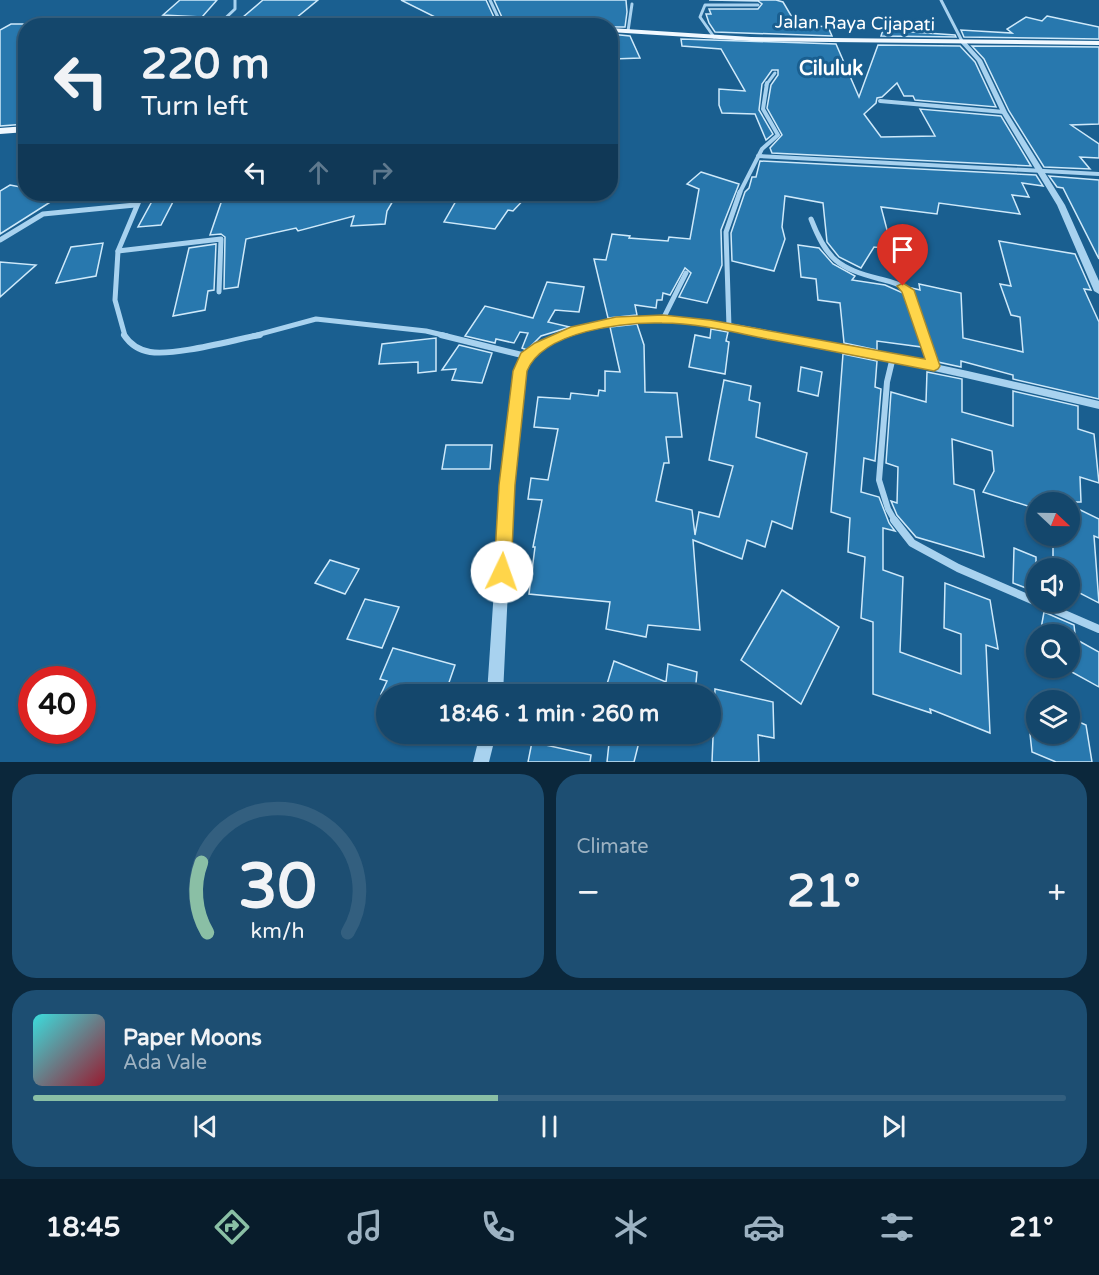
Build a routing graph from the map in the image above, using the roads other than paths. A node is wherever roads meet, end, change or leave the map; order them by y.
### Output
1 (235, 0) edge
2 (490, 0) edge
3 (941, 0) edge
4 (632, 4) dead end
5 (758, 5) dead end
6 (225, 18) edge
7 (498, 18) edge
8 (618, 30) edge
9 (628, 31) junction
10 (714, 37) junction
11 (962, 41) junction
12 (1099, 43) edge
13 (775, 73) dead end
14 (880, 101) dead end
15 (1004, 112) junction
16 (18, 130) edge
17 (0, 131) edge
18 (758, 156) junction
19 (1038, 170) junction
20 (1099, 174) edge
21 (138, 201) edge
22 (135, 205) junction
23 (811, 219) dead end
24 (0, 240) edge
25 (118, 251) junction
26 (686, 273) dead end
27 (1099, 291) edge
28 (219, 292) dead end
29 (663, 319) junction
30 (729, 327) junction
31 (526, 356) junction
32 (893, 357) junction
33 (934, 366) junction
34 (1099, 405) edge
35 (1099, 629) edge
36 (496, 684) edge
37 (486, 744) edge
38 (481, 762) edge

1 - 6 street
2 - 7 street
3 - 11 street
4 - 9 street
5 - 10 street
8 - 9 main road, Jalan Raya Cijapati
9 - 10 main road, Jalan Raya Cijapati
10 - 11 main road, Jalan Raya Cijapati
11 - 12 main road, Jalan Raya Cijapati
11 - 15 street
13 - 18 street
14 - 15 street
15 - 19 street
16 - 17 main road
18 - 19 street
18 - 30 street
19 - 20 street
19 - 27 street
21 - 22 street
22 - 24 street
22 - 25 street
23 - 33 street
25 - 28 street
25 - 31 street
26 - 29 street
29 - 30 street
29 - 31 street
30 - 32 street
31 - 36 street
32 - 33 street
32 - 35 street
33 - 34 street
37 - 38 street

